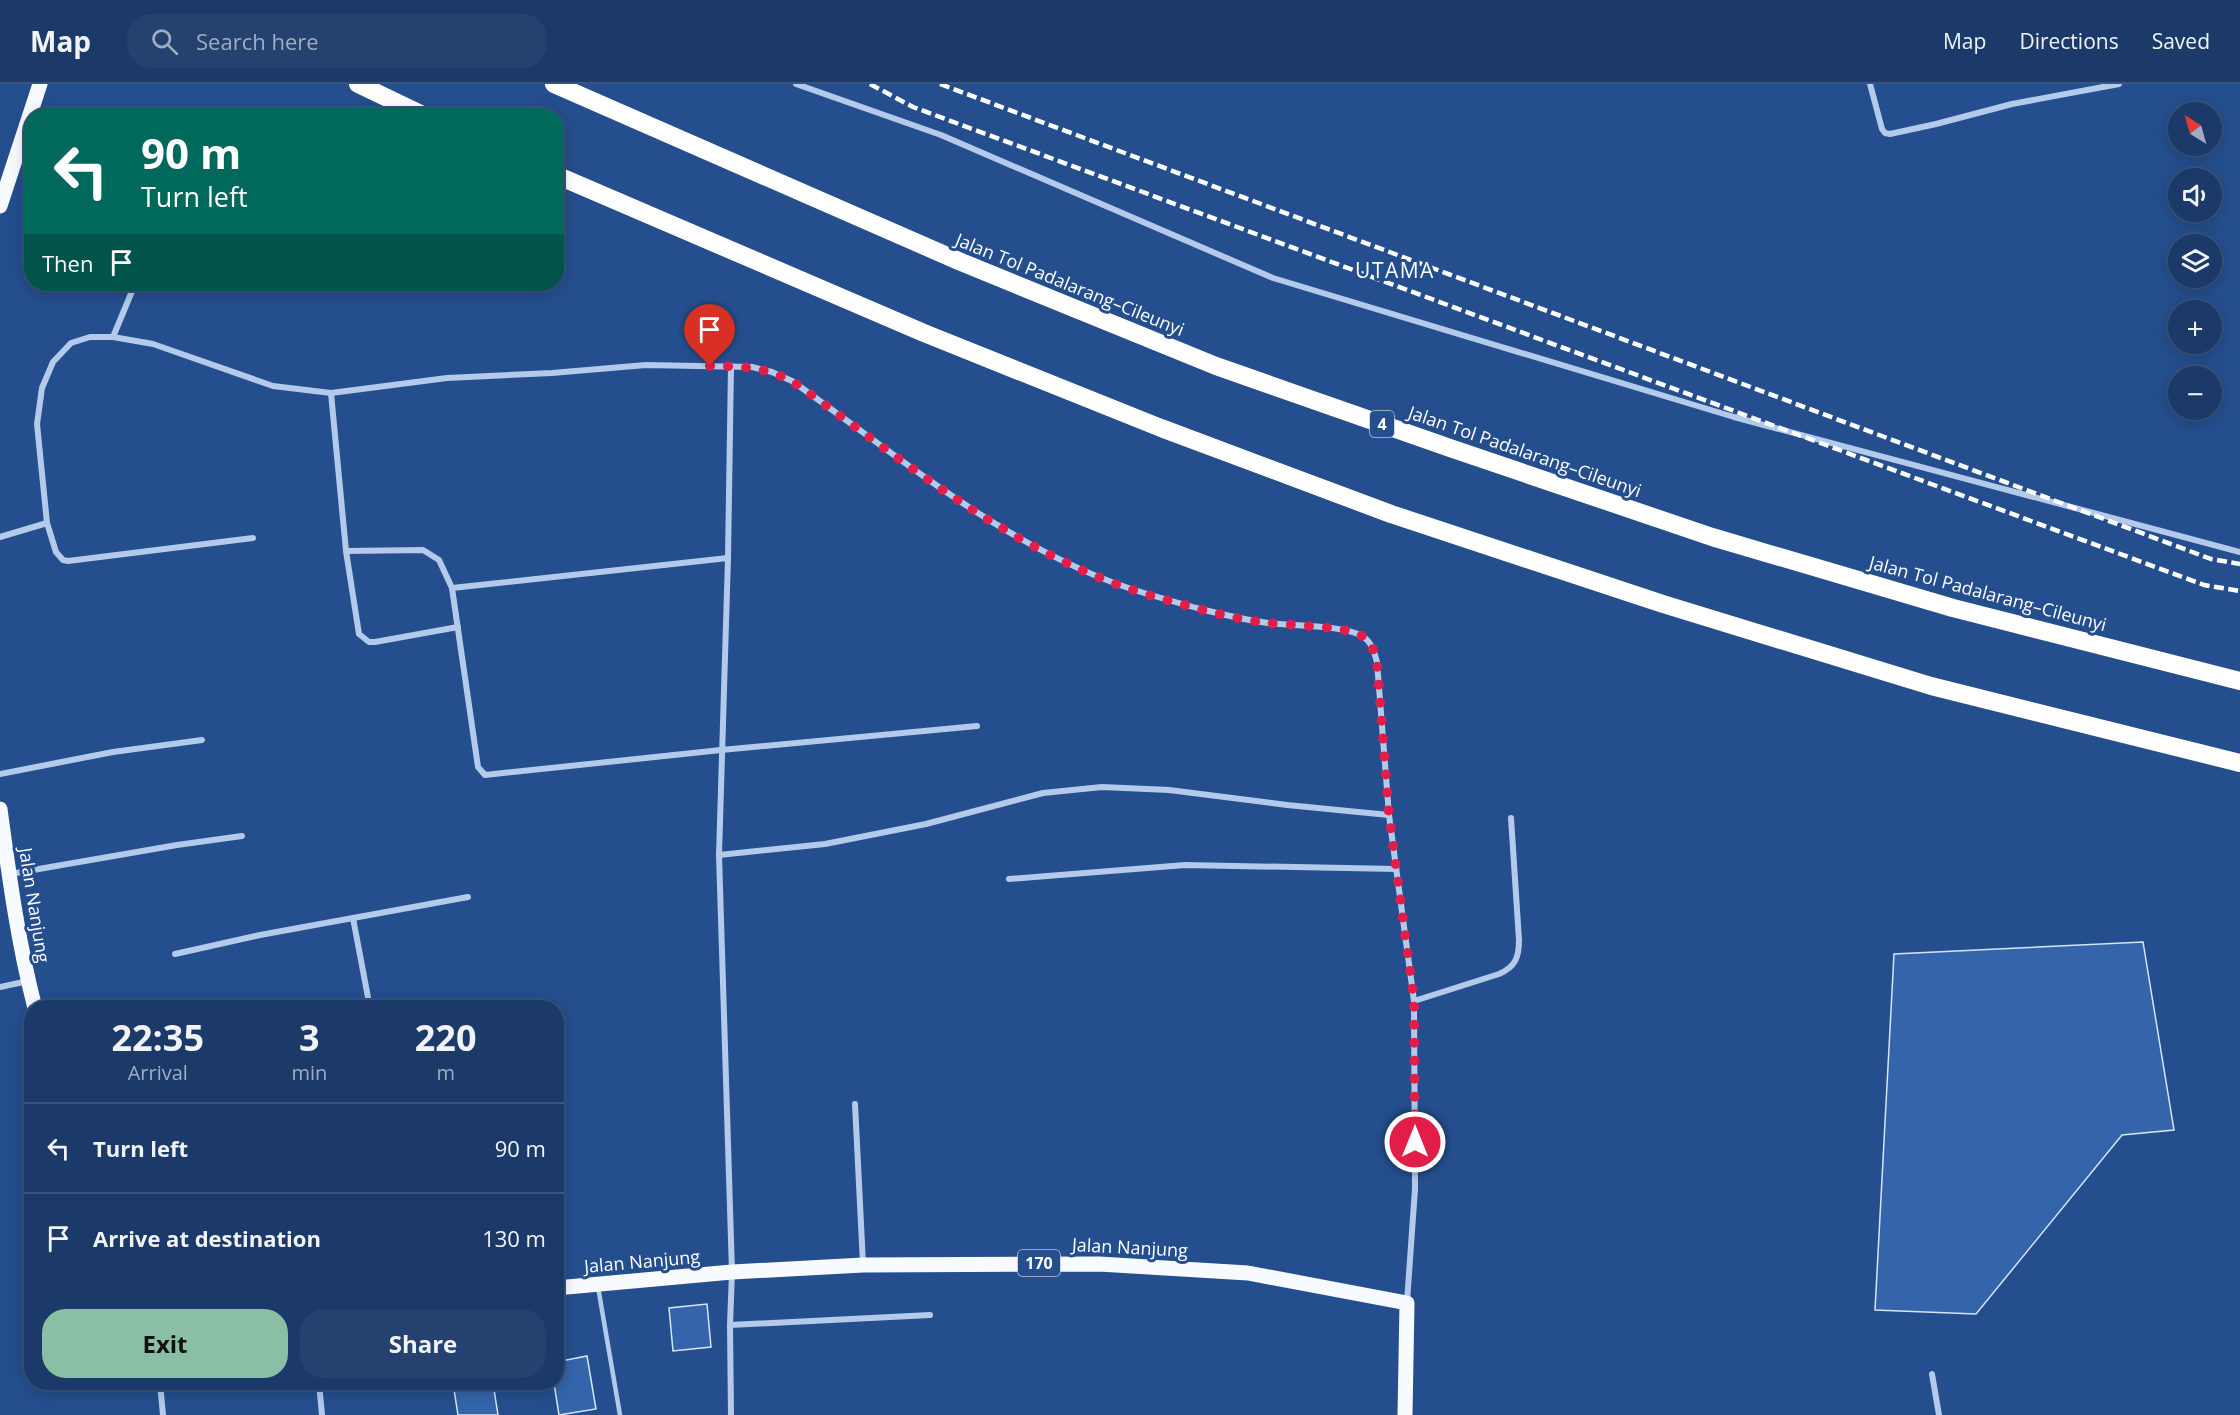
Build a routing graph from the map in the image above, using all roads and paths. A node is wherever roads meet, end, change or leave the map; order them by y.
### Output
1 (40, 84) edge
2 (358, 84) edge
3 (554, 84) edge
4 (796, 84) edge
5 (1870, 84) edge
6 (2119, 84) edge
7 (32, 108) edge
8 (408, 108) edge
9 (24, 133) edge
10 (564, 178) edge
11 (0, 207) edge
12 (132, 291) edge
13 (113, 337) junction
14 (731, 366) junction
15 (331, 393) junction
16 (47, 522) junction
17 (0, 537) edge
18 (253, 538) dead end
19 (346, 551) junction
20 (2240, 552) edge
21 (728, 558) junction
22 (452, 588) junction
23 (458, 627) junction
24 (2240, 681) edge
25 (977, 726) dead end
26 (202, 740) dead end
27 (721, 750) junction
28 (2240, 763) edge
29 (0, 774) edge
30 (0, 809) edge
31 (1389, 815) junction
32 (1511, 818) dead end
33 (242, 836) dead end
34 (719, 855) junction
35 (1396, 869) junction
36 (9, 874) junction
37 (1009, 879) dead end
38 (468, 897) dead end
39 (353, 918) junction
40 (175, 954) dead end
41 (28, 981) junction
42 (0, 987) edge
43 (33, 1000) edge
44 (368, 1000) edge
45 (1414, 1001) junction
46 (855, 1104) dead end
47 (863, 1265) junction
48 (732, 1272) junction
49 (598, 1284) junction
50 (564, 1287) edge
51 (1407, 1303) junction
52 (930, 1315) dead end
53 (730, 1325) junction
54 (1932, 1374) dead end
55 (161, 1390) edge
56 (320, 1390) edge
57 (163, 1415) edge
58 (322, 1415) edge
59 (620, 1415) edge
60 (731, 1415) edge
61 (1405, 1415) edge
62 (1939, 1415) edge

1 - 7 main road
2 - 8 highway
3 - 24 highway, Jalan Tol Padalarang–Cileunyi / 4
4 - 20 street
5 - 6 street
9 - 11 main road
10 - 28 highway
12 - 13 street
13 - 15 street
13 - 16 street
14 - 15 street
14 - 21 street
14 - 31 street
15 - 19 street
16 - 17 street
16 - 18 street
19 - 22 street
19 - 23 street
21 - 22 street
21 - 27 street
22 - 23 street
23 - 27 street
25 - 27 street
26 - 29 street
27 - 34 street
30 - 36 main road, Jalan Nanjung
31 - 34 street
31 - 35 street
32 - 45 street
33 - 36 street
34 - 48 street
35 - 37 street
35 - 45 street
36 - 41 main road, Jalan Nanjung
38 - 39 street
39 - 40 street
39 - 44 street
41 - 42 street
41 - 43 main road, Jalan Nanjung
45 - 51 street
46 - 47 street
47 - 48 main road, Jalan Nanjung / 170
47 - 51 main road, Jalan Nanjung / 170
48 - 49 main road, Jalan Nanjung / 170
48 - 53 street
49 - 50 main road, Jalan Nanjung / 170
49 - 59 lane
51 - 61 main road
52 - 53 street
53 - 60 street
54 - 62 street
55 - 57 street
56 - 58 street

